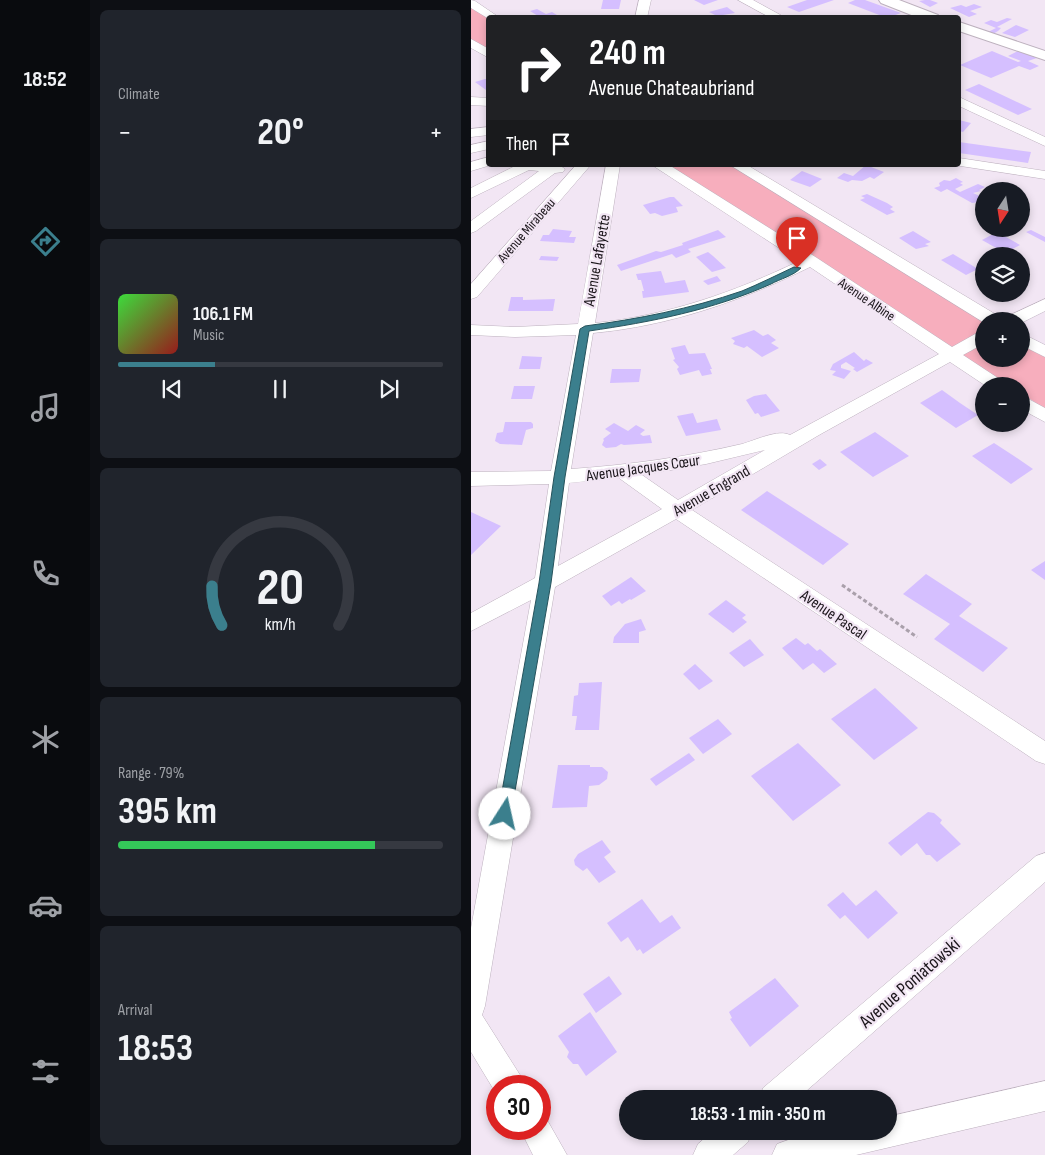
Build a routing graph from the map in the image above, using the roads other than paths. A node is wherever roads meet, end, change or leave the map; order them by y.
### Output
1 (645, 0) edge
2 (744, 0) edge
3 (886, 0) edge
4 (471, 3) edge
5 (490, 15) edge
6 (642, 15) edge
7 (775, 15) edge
8 (924, 15) edge
9 (961, 27) edge
10 (471, 43) edge
11 (486, 52) edge
12 (1044, 55) edge
13 (471, 101) edge
14 (486, 102) edge
15 (961, 102) edge
16 (471, 120) edge
17 (486, 120) edge
18 (486, 131) edge
19 (471, 133) edge
20 (1045, 142) edge
21 (486, 146) edge
22 (471, 149) edge
23 (961, 162) edge
24 (486, 163) edge
25 (471, 167) edge
26 (519, 167) edge
27 (531, 167) edge
28 (574, 167) edge
29 (584, 167) edge
30 (613, 167) edge
31 (662, 167) edge
32 (740, 167) edge
33 (551, 169) junction
34 (1045, 175) edge
35 (471, 194) edge
36 (471, 228) edge
37 (811, 261) junction
38 (471, 294) edge
39 (1045, 304) edge
40 (979, 312) edge
41 (1029, 312) edge
42 (585, 329) junction
43 (471, 330) edge
44 (975, 342) edge
45 (1030, 343) edge
46 (1045, 352) edge
47 (951, 356) junction
48 (984, 377) edge
49 (1030, 407) edge
50 (1045, 416) edge
51 (812, 431) junction
52 (624, 472) junction
53 (560, 477) junction
54 (471, 479) edge
55 (677, 510) junction
56 (545, 583) junction
57 (471, 623) edge
58 (1045, 754) edge
59 (1045, 865) edge
60 (471, 1006) edge
61 (471, 1025) edge
62 (502, 1075) edge
63 (784, 1090) edge
64 (1045, 1096) edge
65 (542, 1140) edge
66 (726, 1140) edge
67 (551, 1155) edge
68 (709, 1155) edge
69 (789, 1155) edge

1 - 6 street
2 - 7 street
3 - 8 street
4 - 5 street
9 - 12 street
10 - 11 street
13 - 14 street
15 - 20 street
16 - 17 street
18 - 19 street
21 - 22 street
23 - 34 street
24 - 25 street
26 - 35 street
27 - 33 street
28 - 33 street
29 - 38 street, Avenue Mirabeau
30 - 42 street, Avenue Lafayette
31 - 37 street, Avenue Albine
32 - 40 street
33 - 36 street
37 - 42 street
37 - 47 street, Avenue Albine
39 - 41 street
42 - 43 street
42 - 53 street, Avenue Lafayette
44 - 47 street, Avenue Engrand
45 - 46 street
47 - 48 street, Avenue Albine
47 - 51 street, Avenue Engrand
49 - 50 street
51 - 52 street, Avenue Jacques Cœur
51 - 55 street, Avenue Engrand
52 - 53 street, Avenue Jacques Cœur
52 - 55 street, Avenue Pascal
53 - 54 street, Avenue Jacques Cœur
53 - 56 street, Avenue Lafayette
55 - 56 street, Avenue Engrand
55 - 58 street, Avenue Pascal
56 - 57 street, Avenue Engrand
56 - 60 street, Avenue Lafayette
59 - 63 street, Avenue Poniatowski
61 - 62 street
64 - 69 street
65 - 67 street
66 - 68 street

